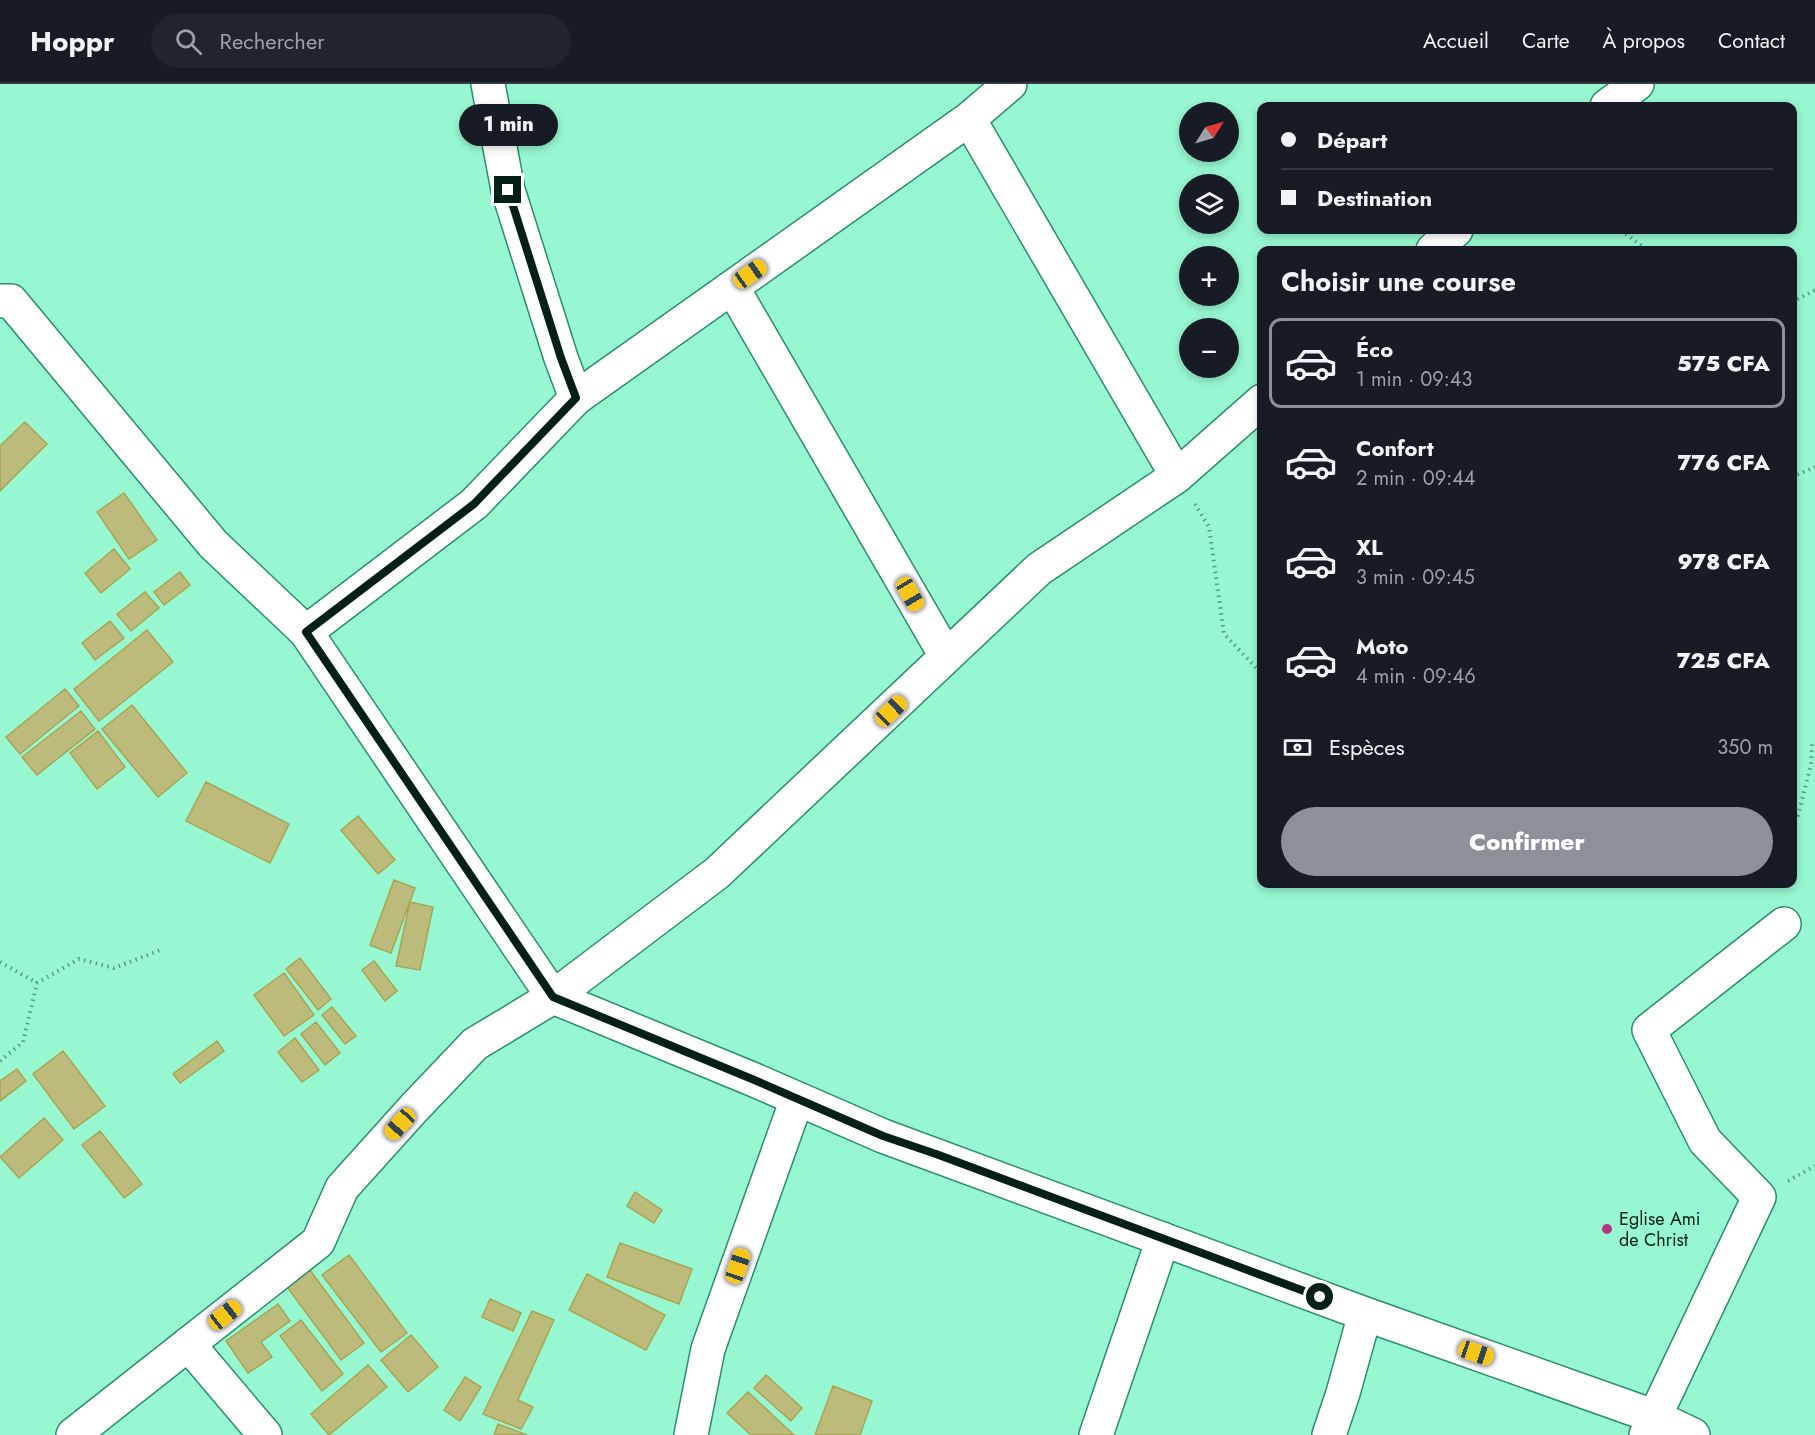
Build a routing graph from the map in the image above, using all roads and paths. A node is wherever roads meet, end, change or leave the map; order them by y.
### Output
1 (488, 84) edge
2 (1010, 84) edge
3 (1637, 84) edge
4 (1612, 102) edge
5 (969, 119) junction
6 (1451, 234) edge
7 (1626, 234) edge
8 (1438, 246) edge
9 (1642, 246) edge
10 (732, 287) junction
11 (1815, 290) edge
12 (1797, 299) edge
13 (0, 301) edge
14 (576, 398) junction
15 (1257, 406) edge
16 (1815, 467) edge
17 (1797, 475) edge
18 (1177, 476) junction
19 (306, 632) junction
20 (946, 656) junction
21 (1257, 669) edge
22 (1812, 744) dead end
23 (1797, 816) edge
24 (1784, 924) dead end
25 (163, 949) dead end
26 (0, 962) edge
27 (37, 982) junction
28 (553, 997) junction
29 (0, 1061) edge
30 (797, 1099) junction
31 (1163, 1239) junction
32 (1365, 1314) junction
33 (188, 1344) junction
34 (1649, 1426) edge
35 (73, 1435) edge
36 (266, 1435) edge
37 (692, 1435) edge
38 (1096, 1435) edge
39 (1329, 1435) edge
40 (1693, 1435) edge

1 - 14 street
2 - 5 street
3 - 4 street
5 - 10 street
5 - 18 street
6 - 8 street
7 - 9 path
10 - 14 street
10 - 20 street
11 - 12 path
13 - 19 street
14 - 19 street
15 - 18 street
16 - 17 path
18 - 20 street
18 - 21 path
19 - 28 street
20 - 28 street
22 - 23 path
24 - 34 street
25 - 27 path
26 - 27 path
27 - 29 path
28 - 30 street
28 - 33 street
30 - 31 street
30 - 37 street
31 - 32 street
31 - 38 street
32 - 34 street
32 - 39 street
33 - 35 street
33 - 36 street
34 - 40 street

